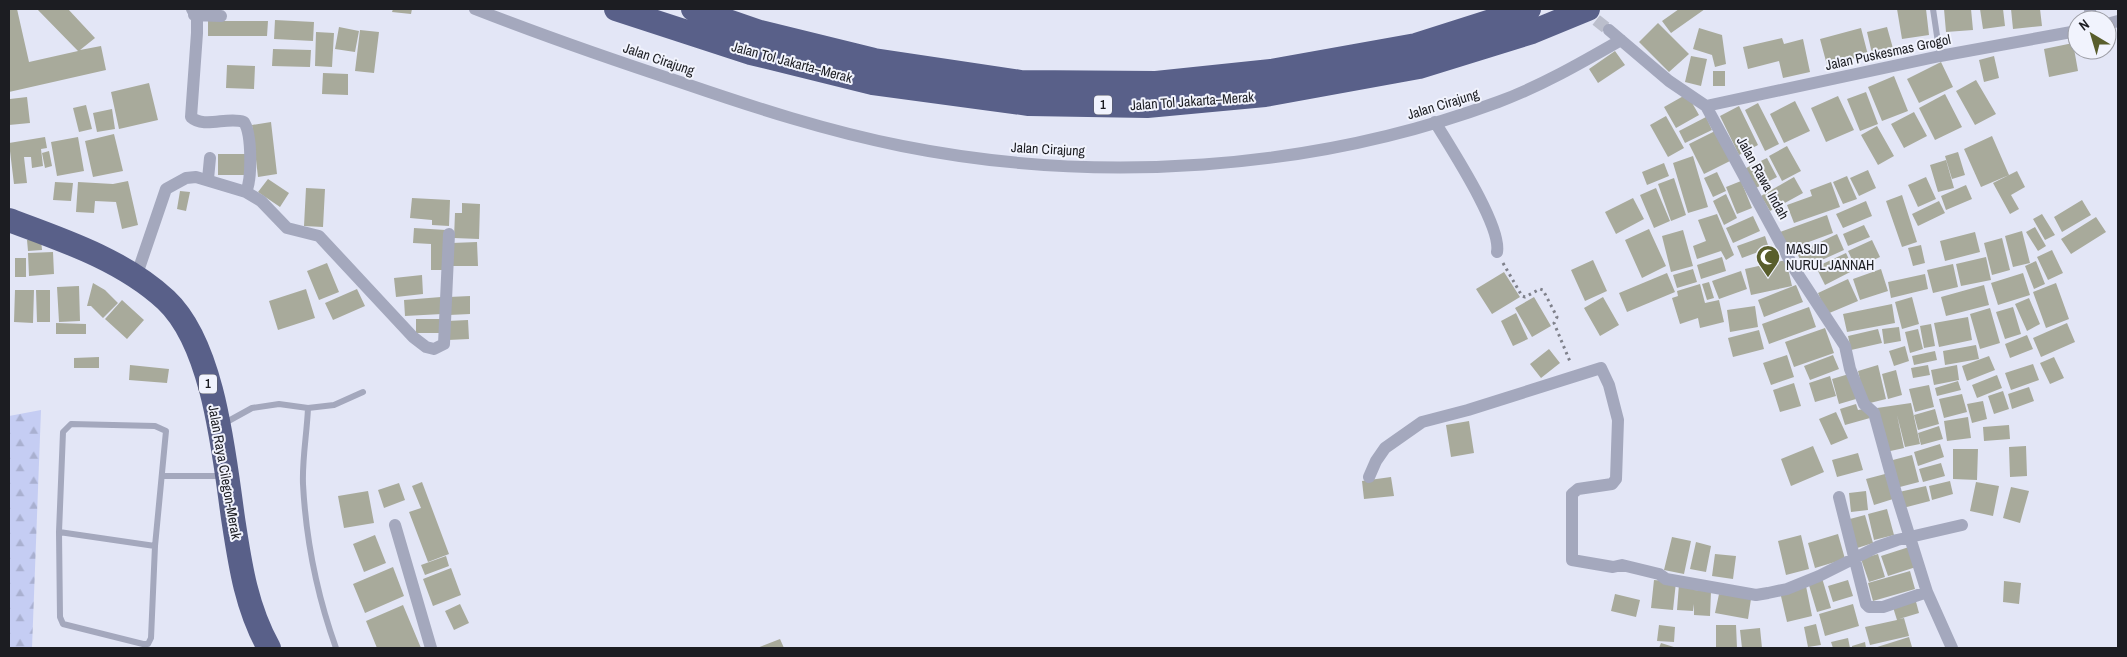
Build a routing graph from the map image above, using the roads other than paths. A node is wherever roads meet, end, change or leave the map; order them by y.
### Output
1 (475, 9) edge
2 (616, 9) edge
3 (692, 9) edge
4 (1528, 9) edge
5 (1588, 9) edge
6 (1933, 9) edge
7 (193, 12) edge
8 (221, 16) dead end
9 (1609, 30) tunnel mouth
10 (2067, 32) edge
11 (1620, 40) junction
12 (1940, 56) junction
13 (1706, 106) junction
14 (1435, 122) junction
15 (210, 158) dead end
16 (208, 180) junction
17 (246, 192) junction
18 (9, 220) edge
19 (449, 234) dead end
20 (1497, 252) road end
21 (136, 277) junction
22 (363, 392) dead end
23 (308, 408) junction
24 (220, 426) junction
25 (163, 476) junction
26 (227, 476) junction
27 (1369, 477) dead end
28 (1839, 498) dead end
29 (395, 525) dead end
30 (1962, 525) dead end
31 (59, 532) junction
32 (1910, 536) junction
33 (155, 546) junction
34 (1856, 558) junction
35 (1928, 592) junction
36 (269, 648) edge
37 (336, 648) edge
38 (431, 648) edge
39 (1952, 648) edge

1 - 14 street, Jalan Cirajung
2 - 5 highway, Jalan Tol Jakarta–Merak / 1
3 - 4 highway, Jalan Tol Jakarta–Merak / 1
6 - 12 lane
7 - 8 street
7 - 17 street
9 - 11 street
10 - 12 street, Jalan Puskesmas Grogol
11 - 13 street
11 - 14 street, Jalan Cirajung
12 - 13 street, Jalan Puskesmas Grogol
13 - 32 street, Jalan Rawa Indah
14 - 20 street
15 - 16 street
16 - 17 street
16 - 21 street
17 - 19 street
18 - 21 highway, Jalan Raya Cilegon-Merak / 1
21 - 24 highway, Jalan Raya Cilegon-Merak / 1
22 - 23 lane
23 - 24 lane
23 - 37 lane
24 - 26 highway, Jalan Raya Cilegon-Merak / 1
25 - 26 lane
25 - 31 lane
25 - 33 lane
26 - 36 highway, Jalan Raya Cilegon-Merak / 1
27 - 34 street
28 - 34 street
29 - 38 street
30 - 32 street
31 - 33 lane
31 - 33 lane
32 - 34 street
32 - 35 street, Jalan Rawa Indah
34 - 35 street
35 - 39 street, Jalan Rawa Indah

